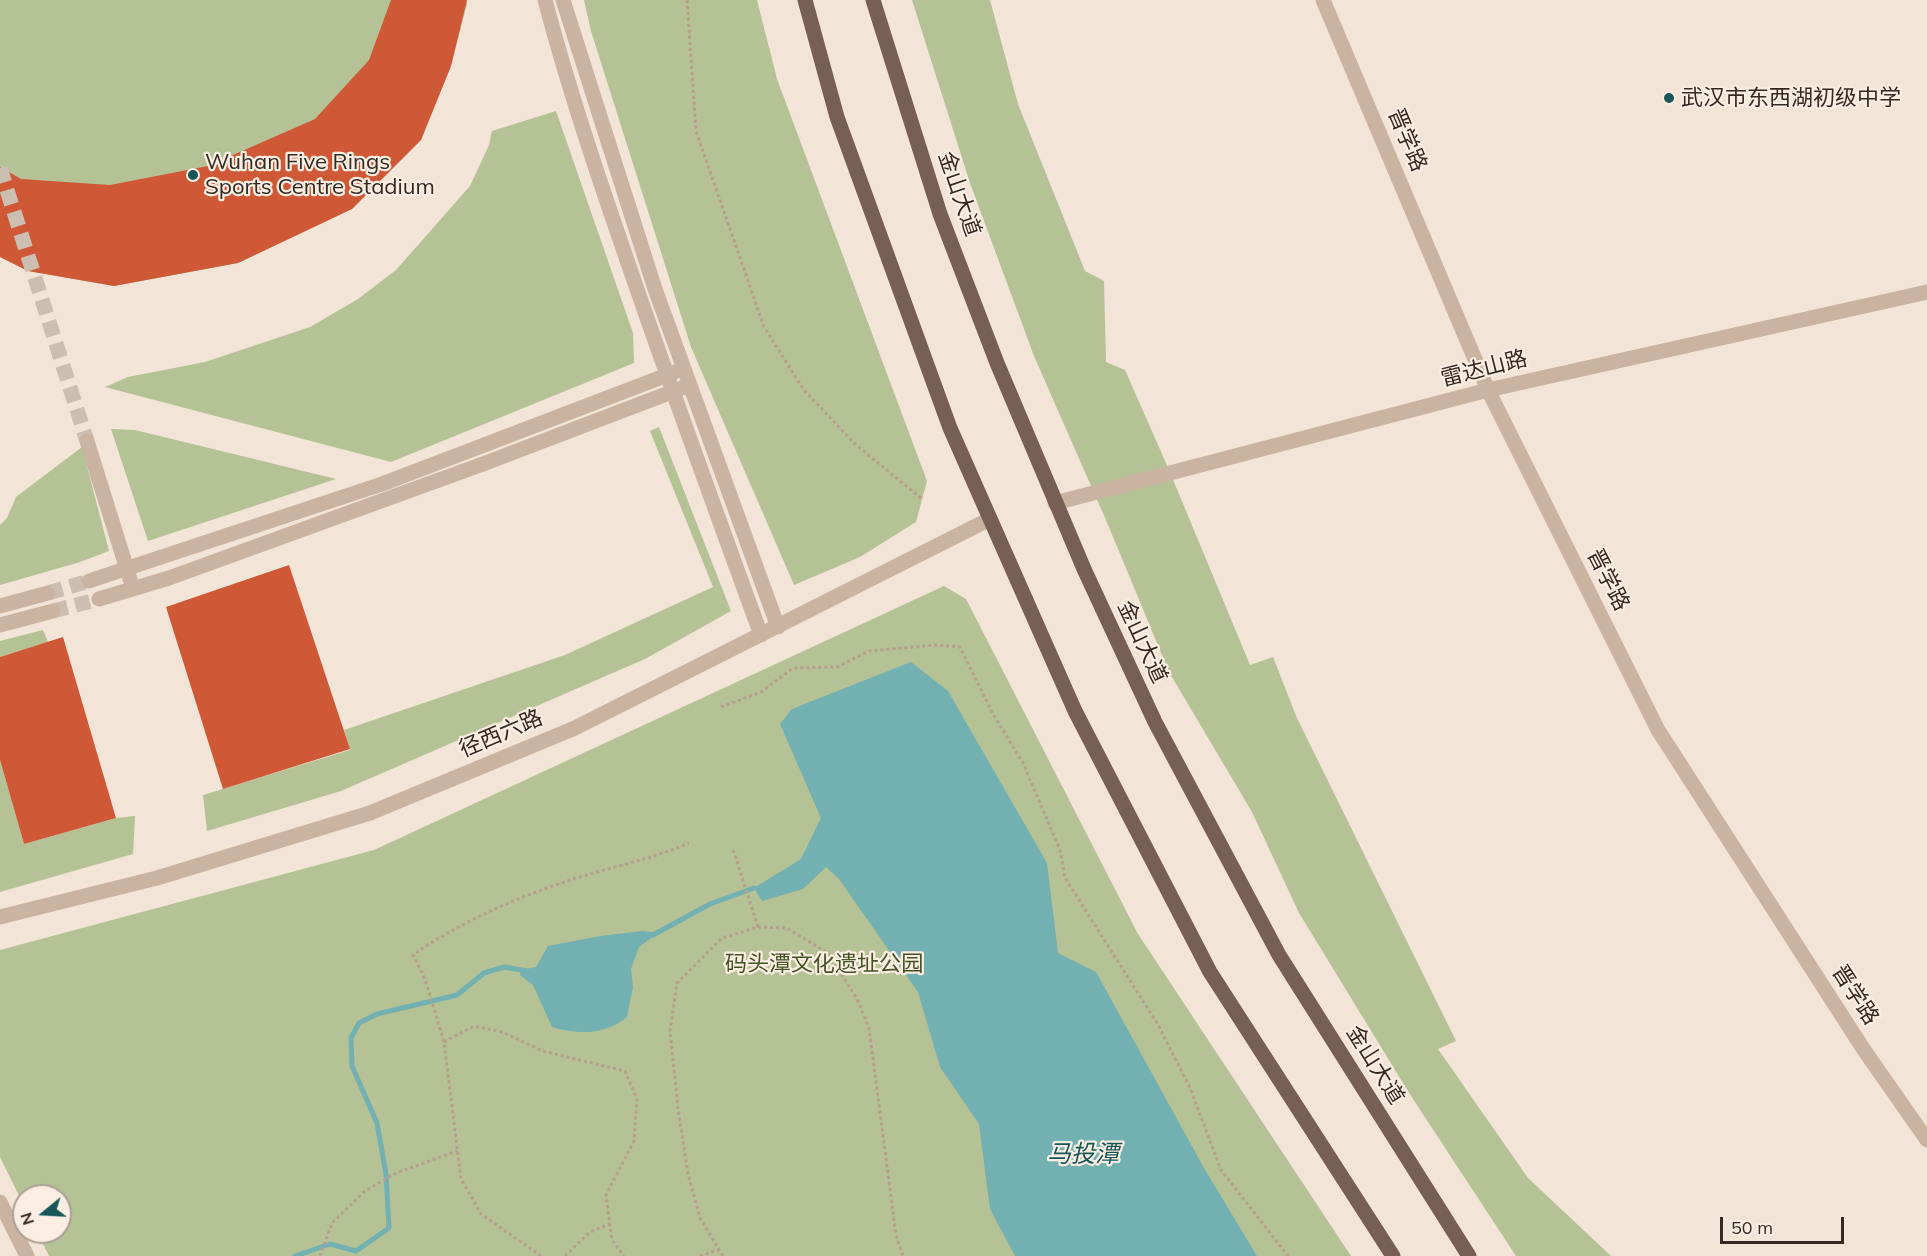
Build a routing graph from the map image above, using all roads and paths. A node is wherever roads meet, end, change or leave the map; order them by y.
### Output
1 (545, 0) edge
2 (563, 0) edge
3 (687, 0) edge
4 (805, 0) edge
5 (873, 0) edge
6 (1323, 0) edge
7 (1927, 292) edge
8 (684, 368) junction
9 (667, 376) junction
10 (690, 384) junction
11 (1488, 390) junction
12 (673, 392) junction
13 (87, 441) tunnel mouth
14 (922, 499) dead end
15 (1055, 503) junction
16 (990, 519) junction
17 (126, 569) junction
18 (89, 581) tunnel mouth
19 (133, 588) junction
20 (48, 593) tunnel mouth
21 (99, 599) tunnel mouth
22 (0, 606) edge
23 (53, 611) tunnel mouth
24 (0, 625) edge
25 (778, 627) junction
26 (761, 635) junction
27 (721, 706) dead end
28 (689, 843) dead end
29 (733, 849) dead end
30 (0, 917) edge
31 (758, 927) junction
32 (444, 1042) junction
33 (1927, 1140) edge
34 (457, 1151) junction
35 (0, 1202) edge
36 (609, 1223) junction
37 (718, 1250) junction
38 (27, 1256) edge
39 (320, 1256) edge
40 (541, 1256) edge
41 (565, 1256) edge
42 (624, 1256) edge
43 (700, 1256) edge
44 (723, 1256) edge
45 (903, 1256) edge
46 (1288, 1256) edge
47 (1393, 1256) edge
48 (1469, 1256) edge

1 - 9 street
2 - 8 street
3 - 14 path
4 - 16 main road
5 - 15 main road, 金山大道
6 - 11 street, 晋学路
7 - 11 street, 雷达山路
8 - 9 street
8 - 10 street
9 - 12 street
9 - 17 street
10 - 12 street
10 - 25 street
11 - 15 street, 雷达山路
11 - 33 street, 晋学路
12 - 19 street
12 - 26 street
13 - 17 street
15 - 48 main road, 金山大道
16 - 25 street, 径西六路
16 - 47 main road
17 - 18 street
17 - 19 street
19 - 21 street
20 - 22 street
23 - 24 street
25 - 26 street, 径西六路
26 - 30 street, 径西六路
27 - 46 path
28 - 32 path
29 - 31 path
31 - 37 path
31 - 45 path
32 - 34 path
32 - 36 path
34 - 39 path
34 - 40 path
35 - 38 street
36 - 41 path
36 - 42 path
37 - 43 path
37 - 44 path

